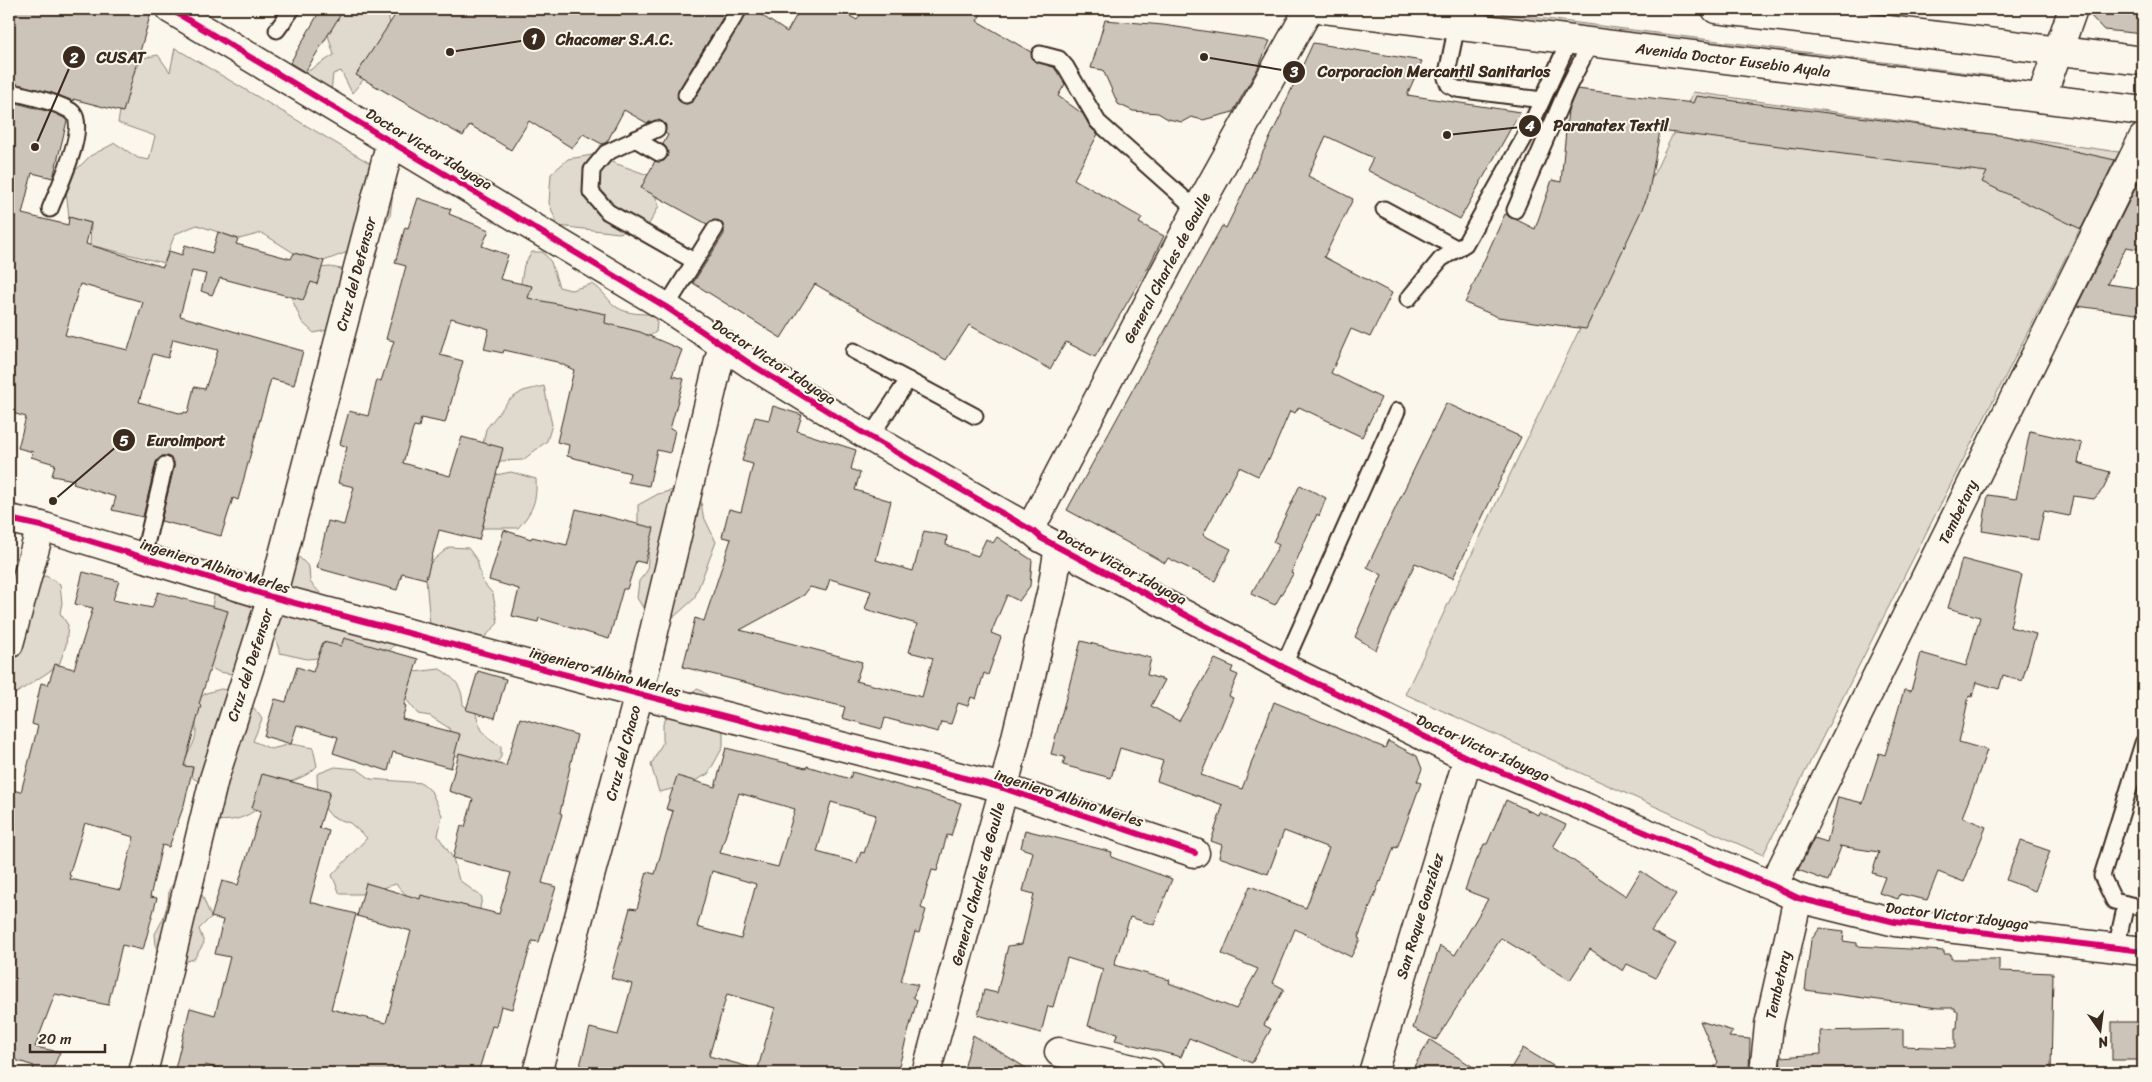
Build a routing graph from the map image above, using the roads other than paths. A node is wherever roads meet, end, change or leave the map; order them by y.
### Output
1 (170, 9) edge
2 (292, 9) edge
3 (739, 9) edge
4 (1309, 9) edge
5 (1324, 9) edge
6 (1716, 9) edge
7 (2073, 9) edge
8 (1457, 25) junction
9 (277, 30) dead end
10 (1580, 41) junction
11 (2058, 50) junction
12 (1040, 54) dead end
13 (2143, 61) edge
14 (9, 91) edge
15 (686, 95) dead end
16 (2041, 98) junction
17 (1542, 100) junction
18 (2143, 111) edge
19 (657, 129) dead end
20 (2143, 138) edge
21 (635, 139) junction
22 (391, 141) junction
23 (659, 152) dead end
24 (50, 209) dead end
25 (1384, 209) dead end
26 (1197, 210) junction
27 (1515, 210) dead end
28 (715, 229) dead end
29 (1458, 249) junction
30 (694, 261) junction
31 (1408, 298) dead end
32 (666, 308) junction
33 (723, 344) junction
34 (854, 351) dead end
35 (908, 380) junction
36 (1397, 411) dead end
37 (975, 416) dead end
38 (870, 437) junction
39 (165, 465) dead end
40 (9, 519) edge
41 (41, 526) junction
42 (1033, 531) junction
43 (1059, 547) junction
44 (143, 557) junction
45 (272, 597) junction
46 (9, 644) edge
47 (1284, 667) junction
48 (639, 694) junction
49 (2143, 743) edge
50 (1468, 758) junction
51 (1003, 788) junction
52 (1195, 852) dead end
53 (1773, 886) junction
54 (1798, 898) junction
55 (2126, 904) junction
56 (2143, 908) edge
57 (2116, 948) junction
58 (2143, 951) edge
59 (1059, 1052) dead end
60 (143, 1073) edge
61 (537, 1073) edge
62 (926, 1073) edge
63 (1150, 1073) edge
64 (1373, 1073) edge
65 (1764, 1073) edge

1 - 22 main road, Doctor Victor Idoyaga
2 - 9 lane
3 - 15 lane
4 - 26 main road, General Charles de Gaulle
5 - 8 main road, Avenida Doctor Eusebio Ayala
6 - 11 main road
7 - 11 main road
8 - 10 main road, Avenida Doctor Eusebio Ayala
8 - 17 lane
10 - 16 main road, Avenida Doctor Eusebio Ayala
10 - 17 lane
10 - 27 lane
11 - 13 main road
11 - 16 main road
12 - 26 lane
14 - 24 lane
16 - 18 main road, Avenida Doctor Eusebio Ayala
17 - 29 lane
19 - 21 lane
20 - 53 main road, Tembetary
21 - 23 lane
21 - 30 lane
22 - 32 main road, Doctor Victor Idoyaga
22 - 45 main road, Cruz del Defensor
25 - 29 lane
26 - 42 main road, General Charles de Gaulle
28 - 30 lane
29 - 31 lane
30 - 32 lane
32 - 33 main road, Doctor Victor Idoyaga
33 - 38 main road, Doctor Victor Idoyaga
33 - 48 main road, Cruz del Chaco
34 - 35 lane
35 - 37 lane
35 - 38 lane
36 - 47 lane
38 - 42 main road, Doctor Victor Idoyaga
39 - 44 lane
40 - 41 main road, ingeniero Albino Merles
41 - 44 main road, ingeniero Albino Merles
41 - 46 main road
42 - 43 main road, Doctor Victor Idoyaga
43 - 47 main road, Doctor Victor Idoyaga
43 - 51 main road, General Charles de Gaulle
44 - 45 main road, ingeniero Albino Merles
45 - 48 main road, ingeniero Albino Merles
45 - 60 main road, Cruz del Defensor
47 - 50 main road, Doctor Victor Idoyaga
48 - 51 main road, ingeniero Albino Merles
48 - 61 main road, Cruz del Chaco
49 - 55 lane
50 - 53 main road, Doctor Victor Idoyaga
50 - 64 main road, San Roque González
51 - 52 main road, ingeniero Albino Merles
51 - 62 main road, General Charles de Gaulle
53 - 54 main road, Doctor Victor Idoyaga
54 - 57 main road, Doctor Victor Idoyaga
54 - 65 main road, Tembetary
55 - 56 lane
55 - 57 lane
57 - 58 main road, Doctor Victor Idoyaga
59 - 63 main road

